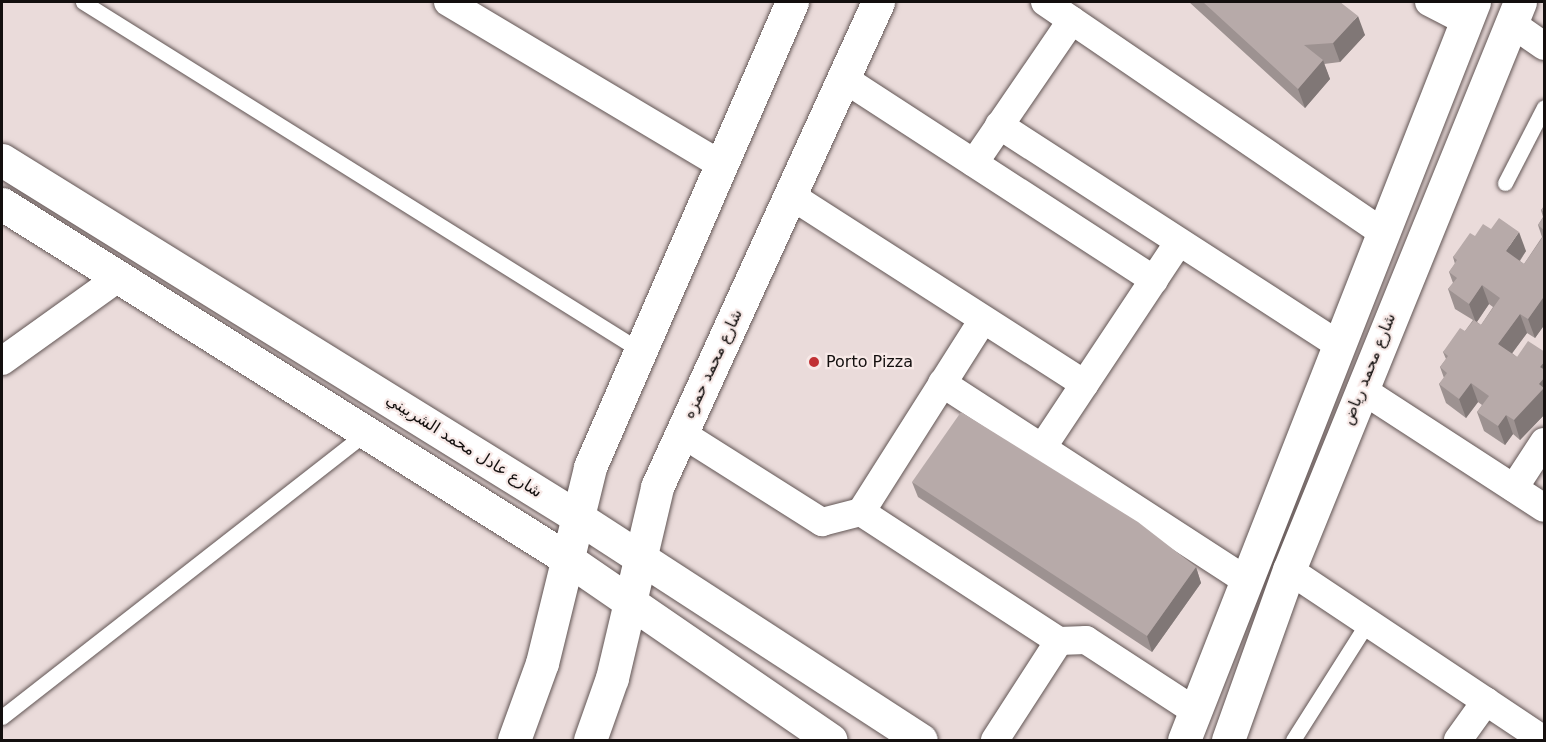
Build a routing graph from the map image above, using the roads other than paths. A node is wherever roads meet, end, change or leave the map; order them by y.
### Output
1 (83, 2) edge
2 (448, 2) edge
3 (792, 2) edge
4 (878, 2) edge
5 (1045, 2) edge
6 (1429, 2) edge
7 (1470, 11) edge
8 (1516, 12) edge
9 (1071, 20) junction
10 (1545, 46) edge
11 (843, 78) junction
12 (1545, 107) edge
13 (999, 125) junction
14 (2, 160) edge
15 (974, 163) junction
16 (721, 165) junction
17 (1505, 183) dead end
18 (790, 195) junction
19 (2, 204) edge
20 (1382, 232) junction
21 (1179, 242) junction
22 (118, 279) junction
23 (1154, 280) junction
24 (983, 320) junction
25 (1337, 344) junction
26 (640, 351) junction
27 (2, 361) edge
28 (942, 383) junction
29 (1084, 384) junction
30 (1361, 389) junction
31 (681, 433) junction
32 (364, 434) junction
33 (1545, 442) edge
34 (1042, 448) junction
35 (1290, 463) junction
36 (1325, 479) junction
37 (1514, 488) junction
38 (1545, 508) edge
39 (861, 512) junction
40 (576, 516) junction
41 (1265, 528) junction
42 (638, 555) junction
43 (1294, 557) junction
44 (566, 558) junction
45 (1245, 580) junction
46 (629, 602) junction
47 (1368, 622) junction
48 (1059, 641) junction
49 (1486, 701) junction
50 (2, 717) edge
51 (1189, 726) edge
52 (1545, 740) edge
53 (514, 741) edge
54 (590, 741) edge
55 (831, 741) edge
56 (921, 741) edge
57 (995, 741) edge
58 (1228, 741) edge
59 (1293, 741) edge
60 (1458, 741) edge

1 - 26 lane
2 - 16 street
3 - 16 street
4 - 11 street, شارع محمد حمزه
5 - 9 street
6 - 7 street
7 - 20 street
8 - 10 street
8 - 30 street, شارع محمد رياض
9 - 13 street
9 - 20 street
11 - 15 street
11 - 18 street, شارع محمد حمزه
12 - 17 lane
13 - 15 street
13 - 21 street
14 - 40 street, شارع عادل محمد الشربيني
15 - 23 street
16 - 26 street
18 - 24 street
18 - 31 street, شارع محمد حمزه
19 - 22 street
20 - 25 street
21 - 23 street
21 - 25 street
22 - 27 street
22 - 32 street
23 - 29 street
24 - 28 street
24 - 29 street
25 - 35 street
26 - 40 street
28 - 34 street
28 - 39 street
29 - 34 street
30 - 36 street, شارع محمد رياض
30 - 37 street
31 - 39 street
31 - 42 street, شارع محمد حمزه
32 - 44 street
32 - 50 lane
33 - 37 street
34 - 45 street
35 - 36 street
35 - 41 street
36 - 43 street, شارع محمد رياض
37 - 38 street
39 - 48 street
40 - 42 street, شارع عادل محمد الشربيني
40 - 44 street
41 - 43 street
41 - 45 street
42 - 46 street, شارع محمد حمزه
42 - 56 street, شارع عادل محمد الشربيني
43 - 47 street
43 - 58 street, شارع محمد رياض
44 - 46 street
44 - 53 street
45 - 51 street
46 - 54 street, شارع محمد حمزه
46 - 55 street
47 - 49 street
47 - 59 lane
48 - 51 street
48 - 57 street
49 - 52 street
49 - 60 street

